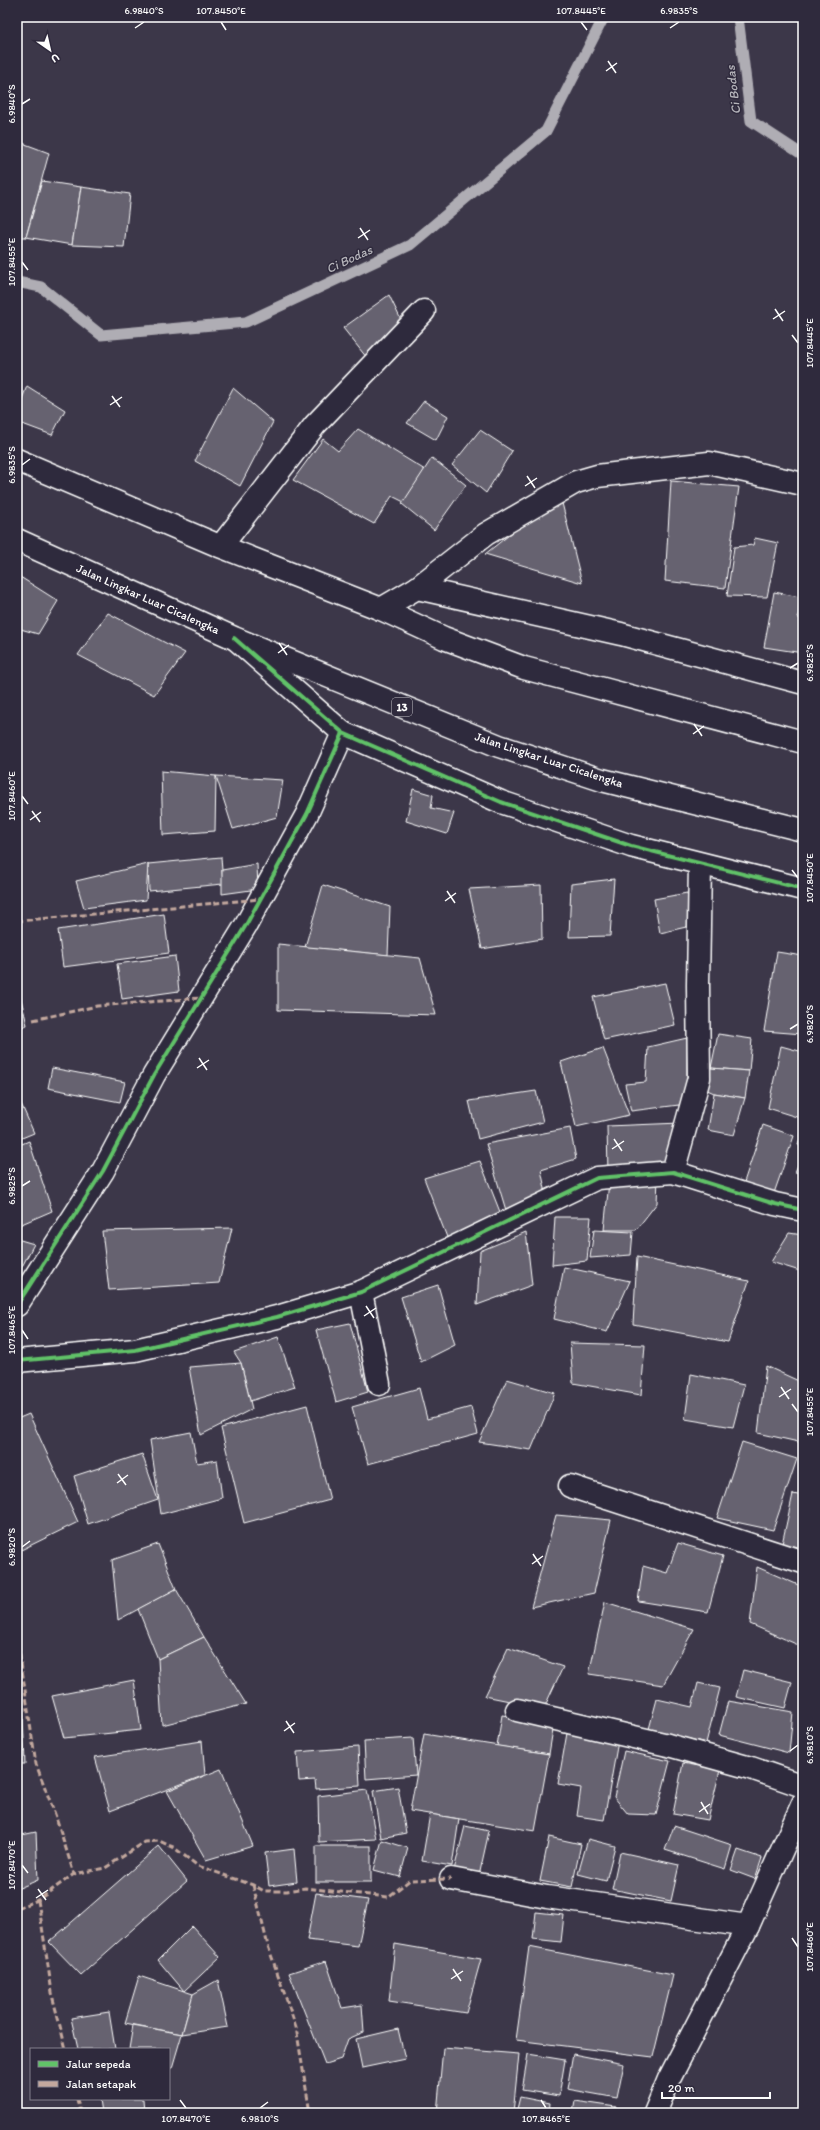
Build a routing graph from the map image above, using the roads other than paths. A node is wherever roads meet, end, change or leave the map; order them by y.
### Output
1 (424, 311) dead end
2 (22, 462) edge
3 (803, 484) edge
4 (17, 540) edge
5 (221, 546) junction
6 (418, 588) junction
7 (381, 609) junction
8 (234, 638) junction
9 (803, 684) edge
10 (343, 733) junction
11 (803, 742) edge
12 (803, 830) edge
13 (700, 864) junction
14 (803, 889) edge
15 (673, 1172) junction
16 (803, 1210) edge
17 (361, 1292) junction
18 (17, 1305) edge
19 (17, 1361) edge
20 (380, 1384) dead end
21 (570, 1486) dead end
22 (803, 1562) edge
23 (517, 1710) dead end
24 (803, 1786) edge
25 (803, 1803) edge
26 (452, 1878) dead end
27 (748, 1926) junction
28 (655, 2113) edge

1 - 5 main road
2 - 5 main road
3 - 6 main road
4 - 8 main road, Jalan Lingkar Luar Cicalengka / 13
5 - 7 main road
6 - 7 main road
6 - 9 main road
7 - 11 main road
8 - 10 main road
8 - 12 main road, Jalan Lingkar Luar Cicalengka / 13
10 - 13 main road
10 - 18 main road
13 - 14 main road
13 - 15 main road
15 - 16 main road
15 - 17 main road
17 - 19 main road
17 - 20 main road
21 - 22 main road
23 - 24 main road
25 - 27 main road
26 - 27 main road
27 - 28 main road

